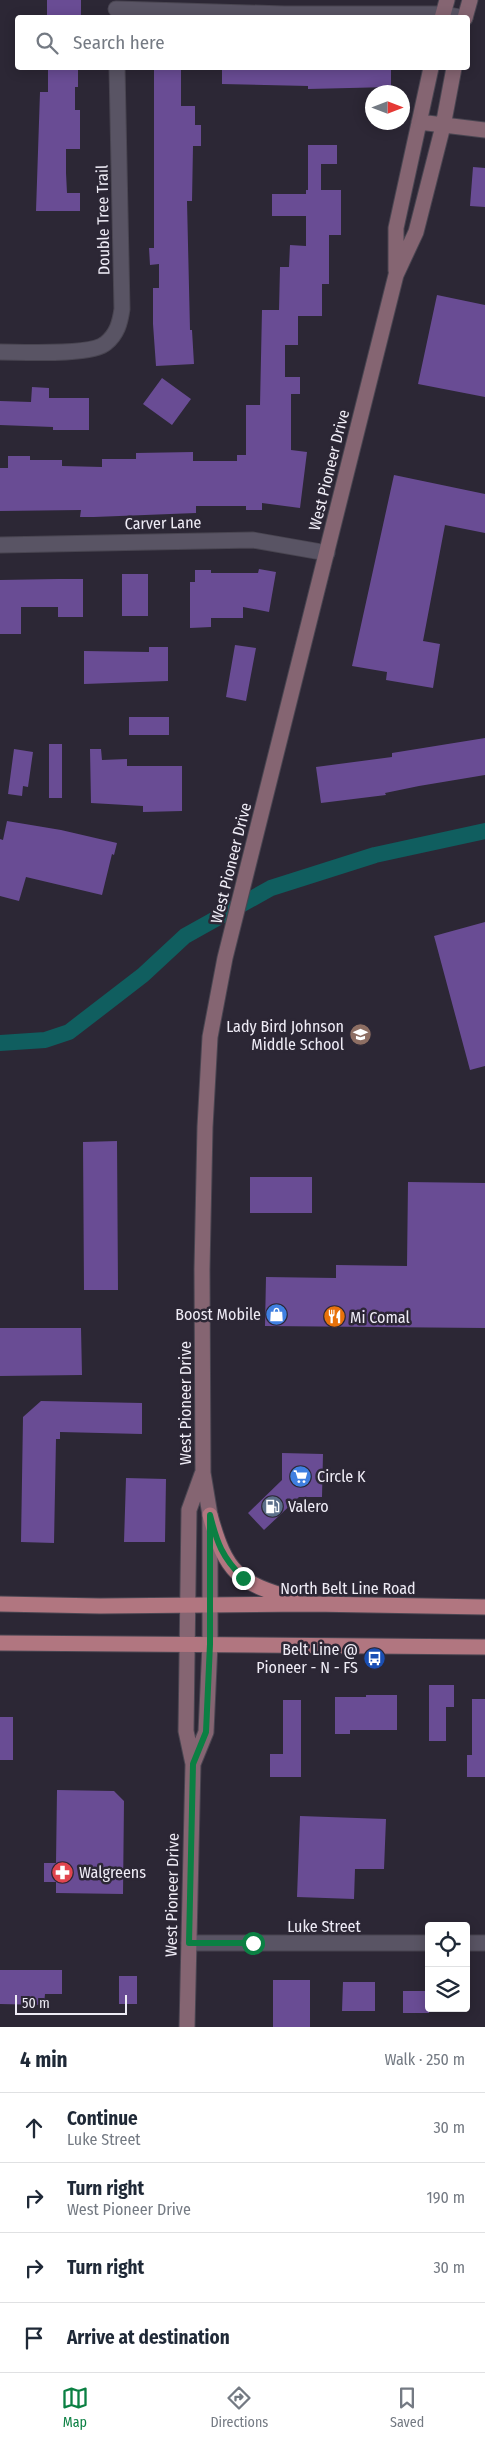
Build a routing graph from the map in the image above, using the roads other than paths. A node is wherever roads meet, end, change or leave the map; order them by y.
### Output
1 (470, 0) edge
2 (116, 9) edge
3 (444, 11) edge
4 (456, 15) edge
5 (466, 15) edge
6 (117, 70) edge
7 (431, 70) edge
8 (454, 70) edge
9 (419, 122) junction
10 (443, 126) junction
11 (485, 130) edge
12 (396, 276) junction
13 (0, 352) edge
14 (0, 544) edge
15 (327, 553) junction
16 (203, 1473) junction
17 (210, 1515) junction
18 (0, 1604) edge
19 (311, 1604) junction
20 (188, 1606) junction
21 (209, 1606) junction
22 (485, 1607) edge
23 (0, 1643) edge
24 (188, 1643) junction
25 (210, 1644) junction
26 (485, 1647) edge
27 (193, 1764) junction
28 (189, 1943) junction
29 (425, 1943) edge
30 (470, 1943) edge
31 (485, 1943) edge
32 (186, 2027) edge

1 - 5 main road
2 - 3 street
3 - 4 street
6 - 13 street, Double Tree Trail
7 - 9 main road, West Pioneer Drive
8 - 10 main road, West Pioneer Drive
9 - 10 main road
9 - 12 main road, West Pioneer Drive
10 - 11 main road
10 - 12 main road, West Pioneer Drive
12 - 15 main road, West Pioneer Drive
14 - 15 street, Carver Lane
15 - 16 main road, West Pioneer Drive
16 - 17 main road, West Pioneer Drive
16 - 20 main road, West Pioneer Drive
17 - 19 main road
17 - 21 main road, West Pioneer Drive
18 - 20 main road, North Belt Line Road
19 - 21 main road, North Belt Line Road
19 - 22 main road, North Belt Line Road
20 - 21 main road, North Belt Line Road
20 - 24 main road, West Pioneer Drive
21 - 25 main road, West Pioneer Drive
23 - 24 main road
24 - 25 main road
24 - 27 main road, West Pioneer Drive
25 - 26 main road
25 - 27 main road, West Pioneer Drive
27 - 28 main road, West Pioneer Drive
28 - 29 street, Luke Street
28 - 32 main road, West Pioneer Drive
30 - 31 street

